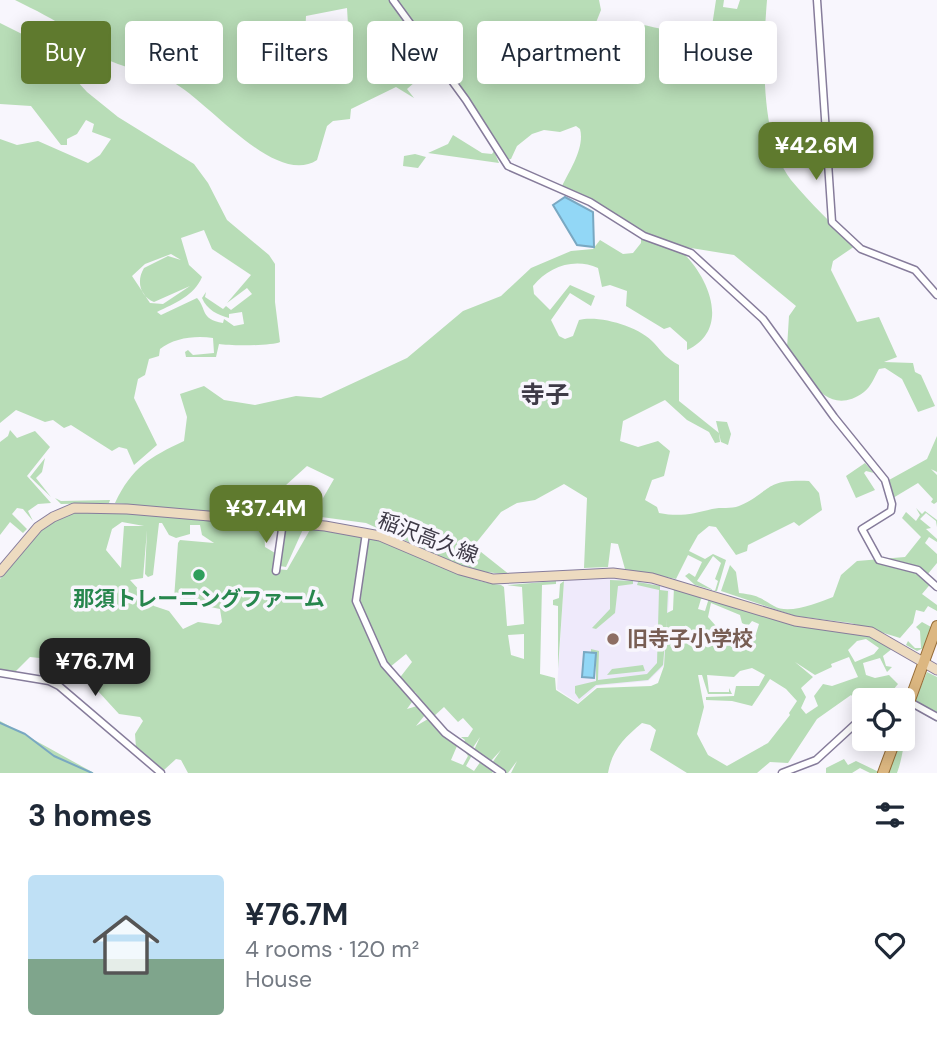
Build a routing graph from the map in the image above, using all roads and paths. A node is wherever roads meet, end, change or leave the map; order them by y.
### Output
1 (393, 0) edge
2 (817, 0) edge
3 (937, 295) edge
4 (283, 522) junction
5 (366, 533) junction
6 (276, 571) dead end
7 (0, 572) edge
8 (937, 586) edge
9 (937, 626) edge
10 (924, 662) junction
11 (937, 670) edge
12 (0, 673) edge
13 (915, 688) edge
14 (915, 705) edge
15 (937, 717) edge
16 (852, 727) edge
17 (891, 751) edge
18 (161, 773) edge
19 (502, 773) edge
20 (782, 773) edge
21 (883, 773) edge

1 - 8 street
2 - 3 street
4 - 5 main road, 稲沢高久線
4 - 6 street
4 - 7 main road, 稲沢高久線
5 - 10 main road, 稲沢高久線
5 - 19 street
9 - 10 main road
10 - 11 main road, 稲沢高久線
10 - 13 main road
12 - 18 street
14 - 15 street
16 - 20 street
17 - 21 main road

